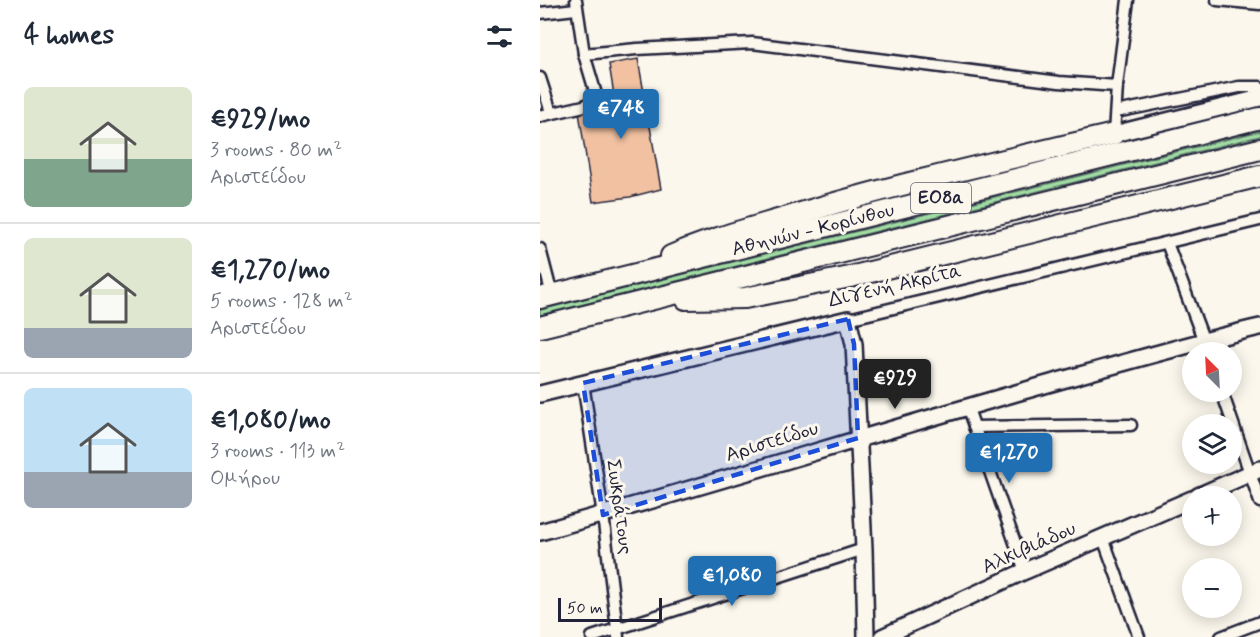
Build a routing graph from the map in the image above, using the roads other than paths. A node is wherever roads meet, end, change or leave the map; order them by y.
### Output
1 (1128, 0) edge
2 (1217, 0) edge
3 (576, 4) edge
4 (1260, 4) edge
5 (540, 13) edge
6 (584, 54) junction
7 (540, 78) edge
8 (1117, 86) junction
9 (1260, 87) edge
10 (1260, 98) edge
11 (551, 112) junction
12 (1116, 112) junction
13 (540, 116) edge
14 (1260, 118) edge
15 (1114, 134) junction
16 (1260, 149) edge
17 (1260, 176) edge
18 (1260, 220) edge
19 (1167, 243) junction
20 (540, 249) edge
21 (622, 278) junction
22 (546, 297) edge
23 (650, 300) junction
24 (848, 319) junction
25 (540, 327) edge
26 (1260, 327) edge
27 (1204, 342) edge
28 (1217, 342) edge
29 (1182, 352) edge
30 (583, 383) junction
31 (540, 394) edge
32 (1226, 402) edge
33 (967, 406) junction
34 (1131, 424) dead end
35 (974, 427) junction
36 (858, 438) junction
37 (1255, 472) edge
38 (1222, 486) edge
39 (1260, 502) edge
40 (1182, 503) edge
41 (603, 515) junction
42 (540, 532) edge
43 (1103, 538) junction
44 (864, 549) junction
45 (1025, 571) junction
46 (1260, 622) edge
47 (617, 633) edge
48 (592, 637) edge
49 (866, 637) edge
50 (882, 637) edge
51 (1139, 637) edge
52 (1221, 637) edge

1 - 8 street
2 - 4 street
3 - 5 street
3 - 6 street
6 - 8 street
6 - 11 street
7 - 11 street
8 - 12 street
9 - 12 street
10 - 15 street
11 - 13 street
12 - 15 street
14 - 21 highway, Αθηνών - Κορίνθου / ΕΟ8α
15 - 21 highway
16 - 23 highway, Αθηνών - Κορίνθου / ΕΟ8α
17 - 23 highway
18 - 19 street, Διγενή Ακρίτα
19 - 24 street, Διγενή Ακρίτα
19 - 27 street
20 - 22 street
21 - 22 highway, Αθηνών - Κορίνθου / ΕΟ8α
23 - 25 highway, Αθηνών - Κορίνθου / ΕΟ8α
24 - 30 street, Διγενή Ακρίτα
24 - 36 street
26 - 28 street, Αριστείδου
29 - 33 street, Αριστείδου
30 - 31 street, Διγενή Ακρίτα
30 - 41 street, Σωκράτους
32 - 37 street
33 - 35 street
33 - 36 street, Αριστείδου
34 - 35 street
35 - 45 street
36 - 41 street, Αριστείδου
36 - 44 street
37 - 38 street
37 - 39 street
40 - 43 street, Αλκιβιάδου
41 - 42 street, Αριστείδου
41 - 47 street, Σωκράτους
43 - 45 street, Αλκιβιάδου
43 - 51 street
44 - 47 street
44 - 49 street
45 - 50 street, Αλκιβιάδου
46 - 52 street
47 - 48 street

